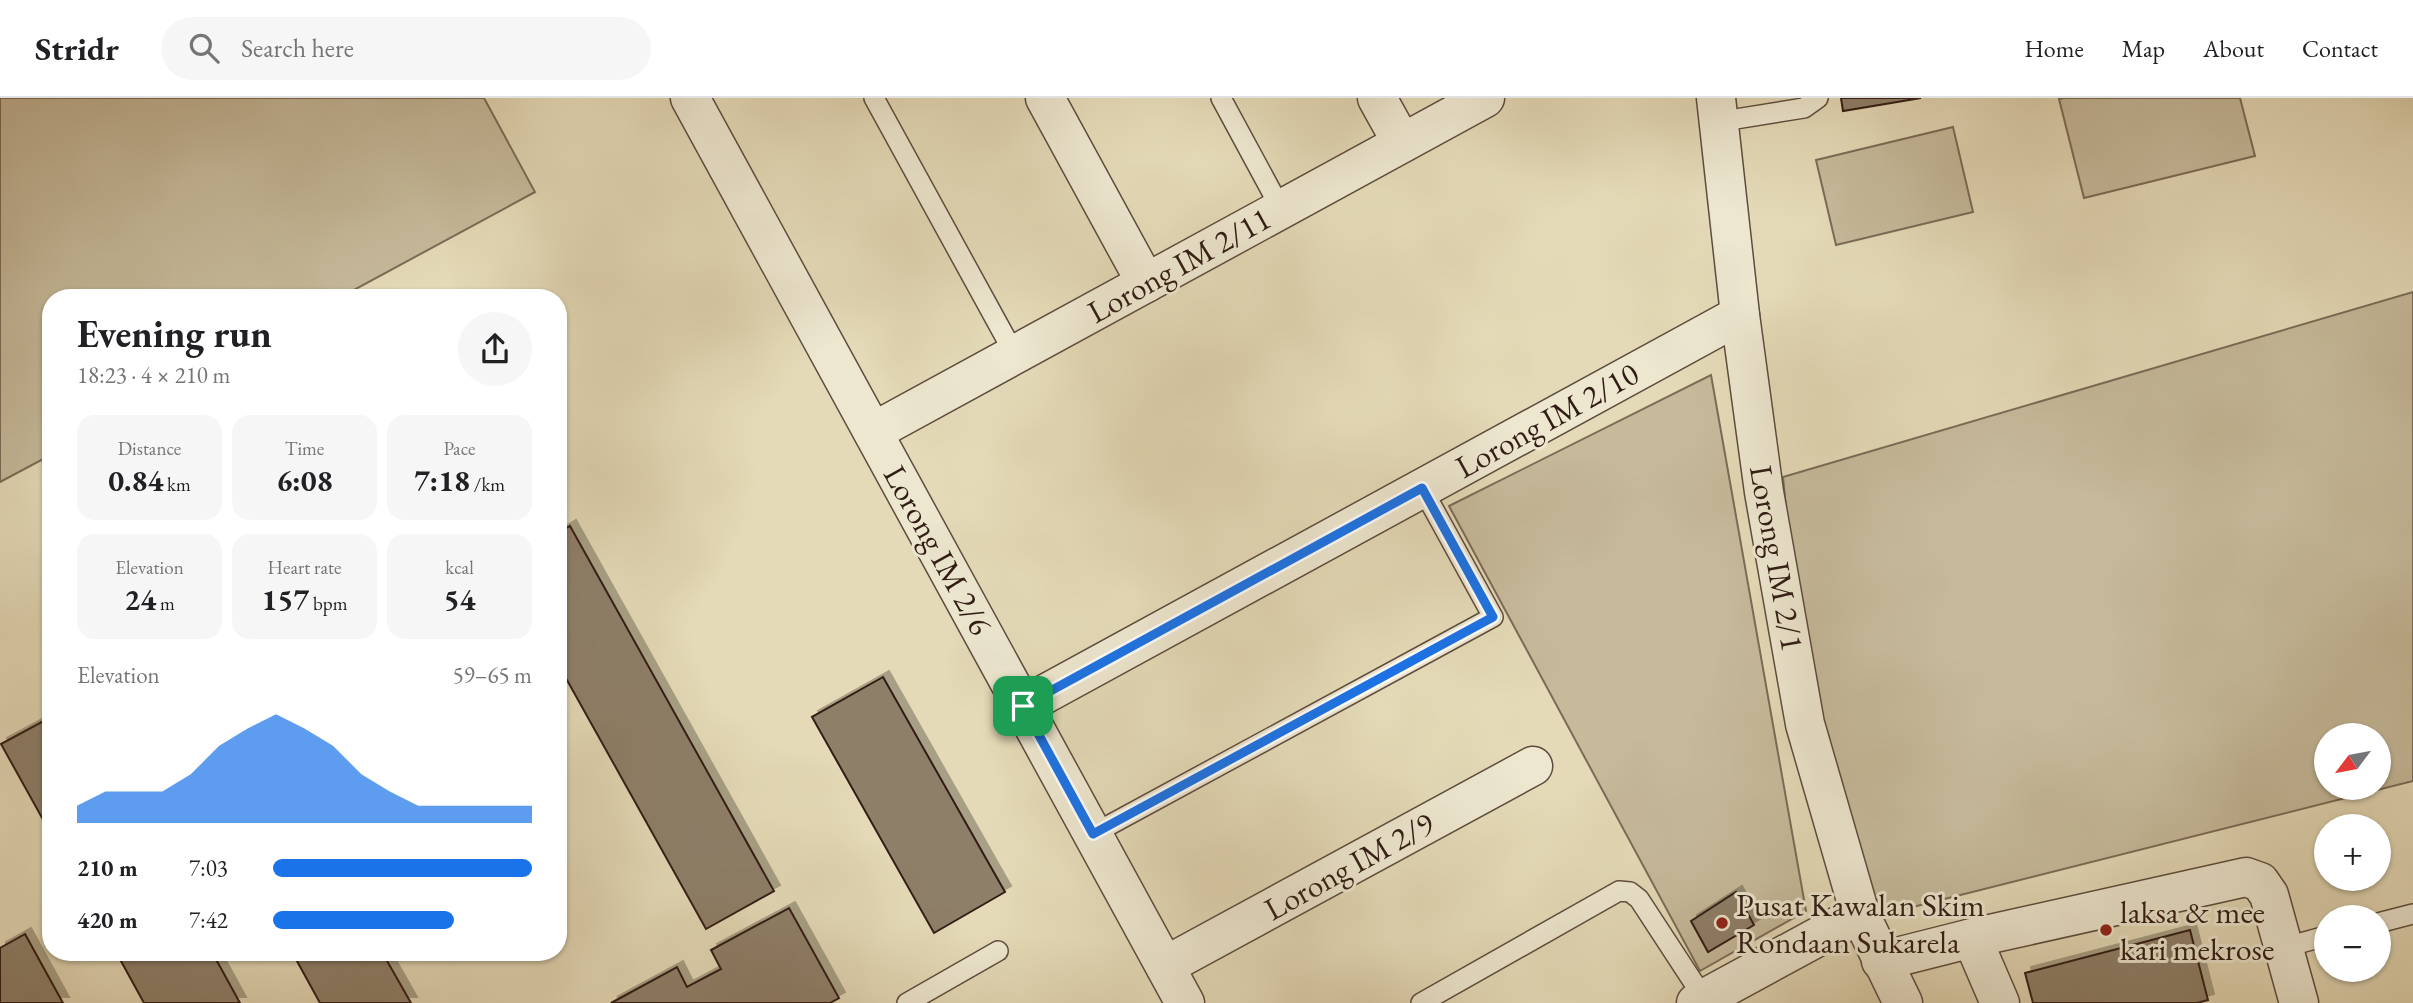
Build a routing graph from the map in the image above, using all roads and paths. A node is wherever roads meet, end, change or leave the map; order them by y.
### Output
1 (690, 98) edge
2 (874, 98) edge
3 (1045, 98) edge
4 (1221, 98) edge
5 (1377, 98) edge
6 (1485, 98) edge
7 (1818, 98) edge
8 (1717, 110) edge
9 (1402, 143) junction
10 (1282, 209) junction
11 (1146, 283) junction
12 (1740, 315) junction
13 (1015, 355) junction
14 (873, 432) junction
15 (1422, 488) junction
16 (1023, 706) junction
17 (1533, 765) dead end
18 (1093, 834) junction
19 (1860, 914) junction
20 (2413, 914) edge
21 (2391, 920) edge
22 (1972, 938) junction
23 (2314, 939) edge
24 (2286, 947) junction
25 (998, 951) dead end
26 (1881, 961) junction
27 (1165, 966) junction
28 (1703, 1001) edge
29 (2295, 1002) edge
30 (907, 1003) edge
31 (1185, 1003) edge
32 (1420, 1003) edge
33 (1903, 1003) edge
34 (2000, 1003) edge

1 - 14 street, Lorong IM 2/6
2 - 13 lane
3 - 11 street
4 - 10 lane
5 - 9 street
6 - 9 street, Lorong IM 2/11
7 - 8 lane
8 - 12 street, Lorong IM 2/1
9 - 10 street, Lorong IM 2/11
10 - 11 street, Lorong IM 2/11
11 - 13 street, Lorong IM 2/11
12 - 15 street, Lorong IM 2/10
12 - 19 street, Lorong IM 2/1
13 - 14 street, Lorong IM 2/11
14 - 16 street, Lorong IM 2/6
15 - 16 street, Lorong IM 2/10
15 - 18 lane
16 - 18 street, Lorong IM 2/6
17 - 27 street, Lorong IM 2/9
18 - 27 street, Lorong IM 2/6
19 - 26 street, Lorong IM 2/1
19 - 28 street
20 - 21 lane
22 - 24 street
22 - 26 street
22 - 34 street
23 - 24 lane
24 - 29 street
25 - 30 lane
26 - 33 street, Lorong IM 2/1
27 - 31 street, Lorong IM 2/6
28 - 32 lane

